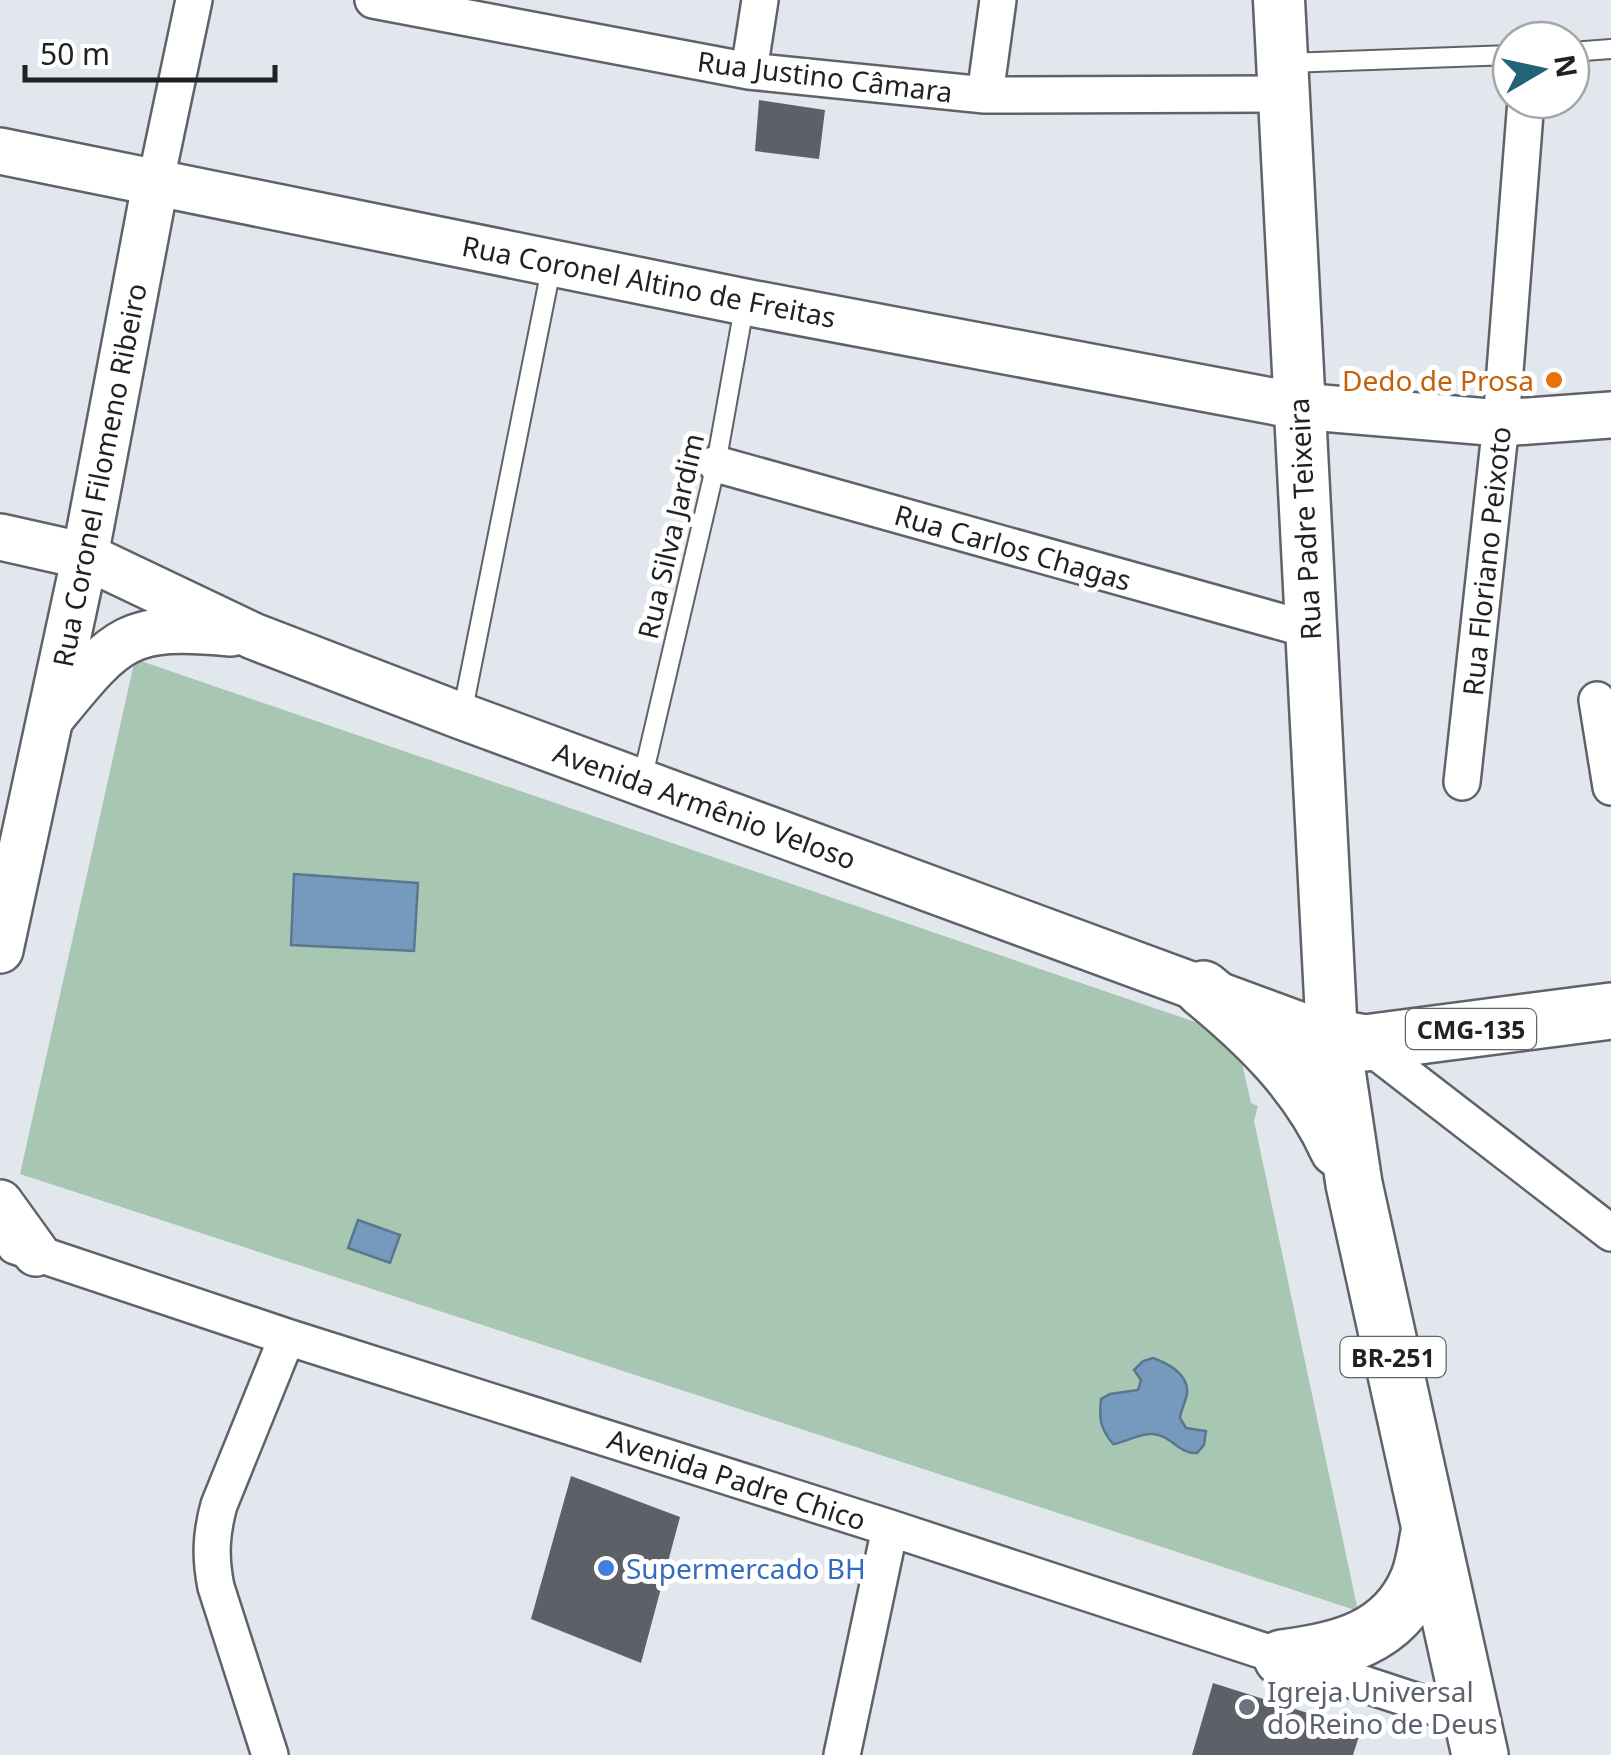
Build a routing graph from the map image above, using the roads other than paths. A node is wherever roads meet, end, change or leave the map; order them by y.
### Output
1 (194, 0) edge
2 (760, 0) edge
3 (998, 0) edge
4 (1278, 0) edge
5 (387, 1) edge
6 (1491, 57) edge
7 (748, 71) junction
8 (1282, 79) junction
9 (985, 95) junction
10 (1524, 120) edge
11 (0, 151) edge
12 (156, 180) junction
13 (552, 263) junction
14 (745, 302) junction
15 (1298, 406) junction
16 (1611, 415) edge
17 (1501, 423) junction
18 (716, 464) junction
19 (0, 537) edge
20 (85, 556) junction
21 (1310, 630) junction
22 (253, 636) junction
23 (1596, 700) dead end
24 (462, 716) junction
25 (50, 720) junction
26 (642, 782) junction
27 (1462, 782) dead end
28 (1611, 787) edge
29 (3, 922) edge
30 (1203, 989) junction
31 (1611, 1011) edge
32 (1348, 1040) junction
33 (1354, 1184) junction
34 (0, 1204) edge
35 (1611, 1233) edge
36 (18, 1247) edge
37 (287, 1337) junction
38 (890, 1528) junction
39 (1430, 1530) junction
40 (1282, 1658) junction
41 (1477, 1738) edge
42 (841, 1754) edge
43 (270, 1755) edge

1 - 12 street, Rua Coronel Filomeno Ribeiro
2 - 7 street
3 - 9 street
4 - 8 main road, Rua Padre Teixeira
5 - 7 street, Rua Justino Câmara
6 - 8 lane
7 - 9 street, Rua Justino Câmara
8 - 9 street, Rua Justino Câmara
8 - 15 main road, Rua Padre Teixeira
10 - 17 street, Rua Floriano Peixoto
11 - 12 street, Rua Coronel Altino de Freitas
12 - 13 street, Rua Coronel Altino de Freitas
12 - 20 street, Rua Coronel Filomeno Ribeiro
13 - 14 street, Rua Coronel Altino de Freitas
13 - 24 lane
14 - 15 street, Rua Coronel Altino de Freitas
14 - 18 lane, Rua Silva Jardim
15 - 17 street, Rua Coronel Altino de Freitas
15 - 21 main road, Rua Padre Teixeira
16 - 17 street, Rua Coronel Altino de Freitas
17 - 27 street, Rua Floriano Peixoto
18 - 21 street, Rua Carlos Chagas
18 - 26 lane, Rua Silva Jardim
19 - 20 street, Avenida Armênio Veloso
20 - 22 street, Avenida Armênio Veloso
20 - 25 street, Rua Coronel Filomeno Ribeiro
21 - 32 main road, Rua Padre Teixeira
22 - 24 street, Avenida Armênio Veloso
22 - 25 street
23 - 28 street
24 - 26 street, Avenida Armênio Veloso
25 - 29 street, Rua Coronel Filomeno Ribeiro
26 - 30 street, Avenida Armênio Veloso
30 - 32 street, Avenida Armênio Veloso
30 - 33 main road
31 - 32 main road, CMG-135
32 - 33 main road, BR-251
32 - 35 street
33 - 39 main road, BR-251
34 - 36 street
36 - 37 street, Avenida Padre Chico
37 - 38 street, Avenida Padre Chico
37 - 43 street
38 - 40 street, Avenida Padre Chico
38 - 42 street
39 - 40 main road
39 - 41 main road, BR-251
40 - 41 street, Avenida Padre Chico

